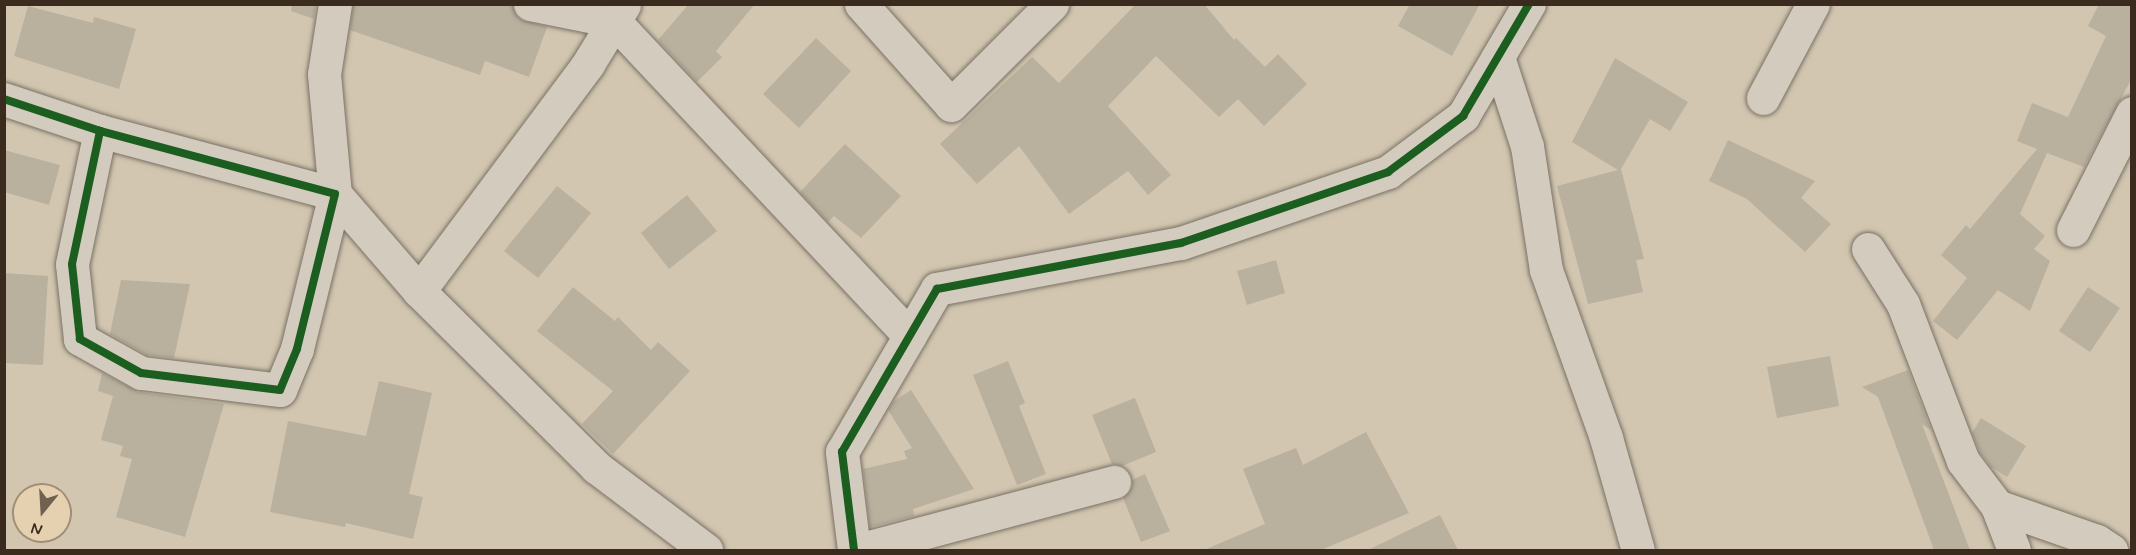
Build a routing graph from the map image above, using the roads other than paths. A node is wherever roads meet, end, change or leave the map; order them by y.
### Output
1 (335, 4) edge
2 (530, 4) edge
3 (861, 4) edge
4 (1052, 4) edge
5 (1529, 4) edge
6 (1813, 4) edge
7 (620, 13) edge
8 (1498, 57) junction
9 (1763, 98) dead end
10 (4, 99) edge
11 (2132, 113) edge
12 (100, 130) junction
13 (334, 194) junction
14 (2073, 230) dead end
15 (1868, 249) dead end
16 (419, 291) junction
17 (910, 336) junction
18 (1114, 482) dead end
19 (1997, 506) junction
20 (706, 550) edge
21 (856, 550) edge
22 (1638, 550) edge
23 (2014, 550) edge
24 (2111, 550) edge

1 - 13 street
2 - 7 street
3 - 4 street
5 - 8 street
6 - 9 street
7 - 16 street
7 - 17 street
8 - 17 street
8 - 22 street
10 - 12 street
11 - 14 street
12 - 13 street
12 - 13 street
13 - 16 street
15 - 19 street
16 - 20 street
17 - 21 street
18 - 21 street
19 - 23 street
19 - 24 street

